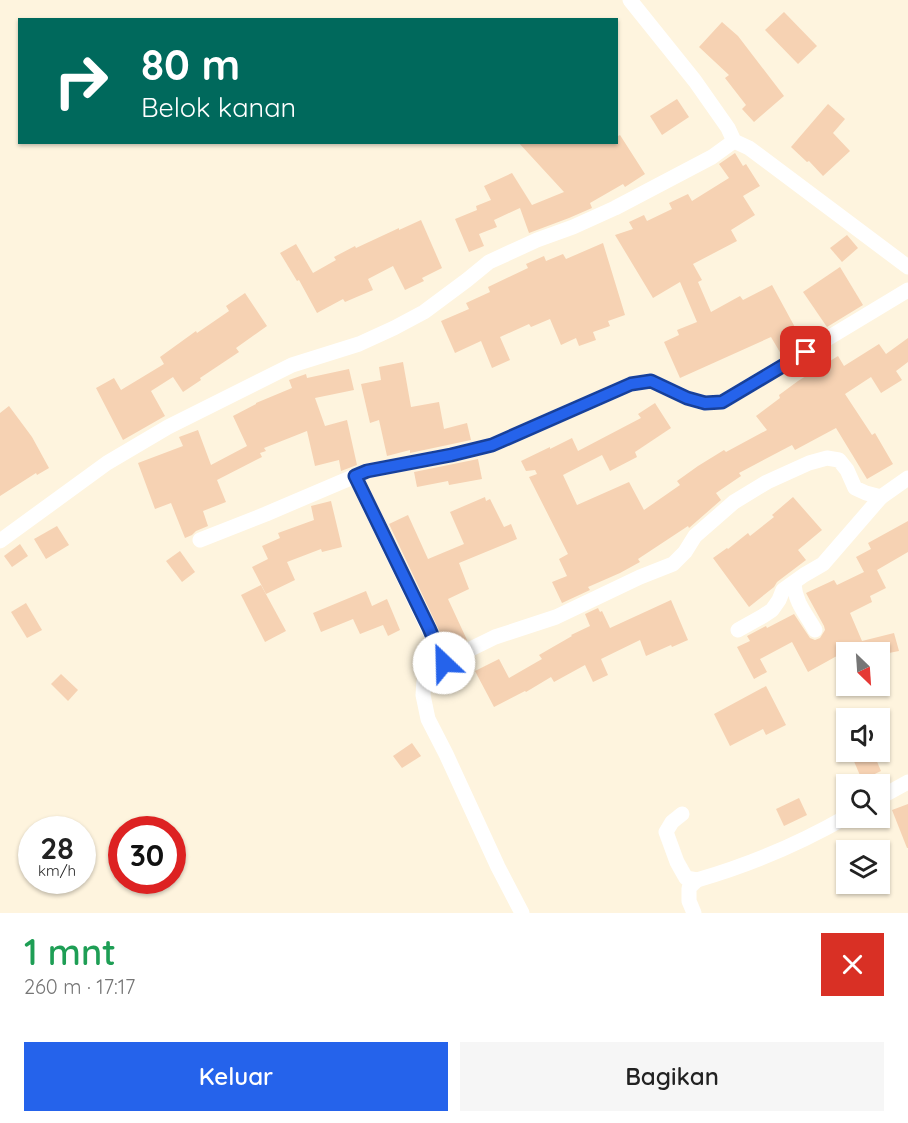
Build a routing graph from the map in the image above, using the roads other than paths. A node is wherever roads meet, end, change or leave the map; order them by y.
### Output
1 (630, 0) edge
2 (734, 141) junction
3 (908, 267) edge
4 (908, 290) edge
5 (355, 476) junction
6 (908, 478) edge
7 (881, 496) junction
8 (200, 540) dead end
9 (0, 541) edge
10 (794, 584) junction
11 (738, 630) dead end
12 (815, 630) dead end
13 (444, 663) junction
14 (908, 782) edge
15 (890, 792) edge
16 (682, 814) dead end
17 (836, 822) edge
18 (697, 880) junction
19 (522, 913) edge
20 (694, 913) edge

1 - 2 street
2 - 3 street
2 - 9 street
4 - 5 street
5 - 8 street
5 - 13 street
6 - 7 street
7 - 10 street
7 - 13 street
10 - 11 street
10 - 12 street
13 - 19 street
14 - 15 street
16 - 18 street
17 - 18 street
18 - 20 street

